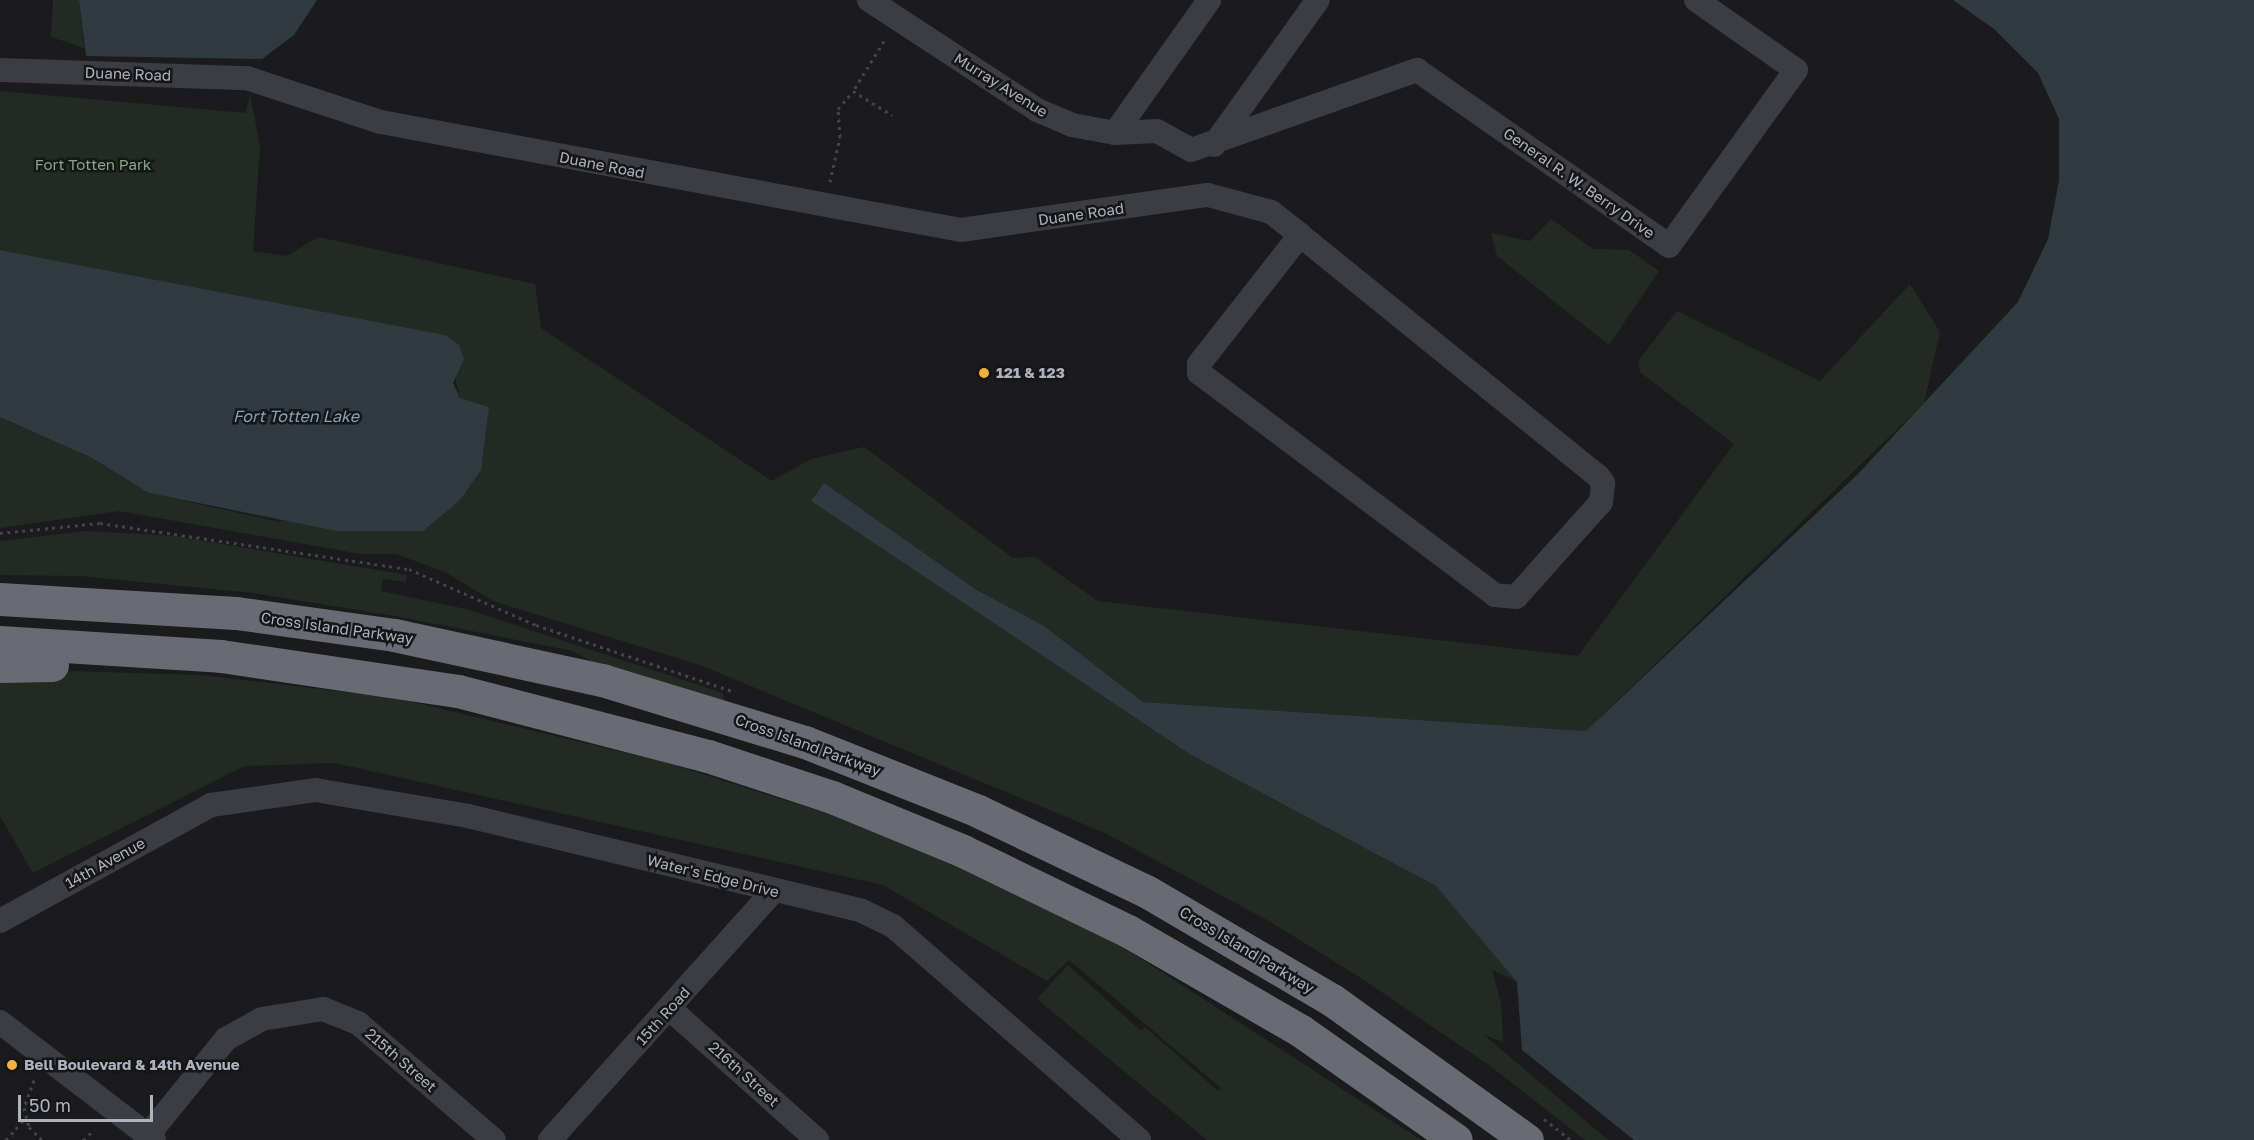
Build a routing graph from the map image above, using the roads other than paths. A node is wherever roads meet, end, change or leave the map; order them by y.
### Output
1 (869, 0) edge
2 (1209, 0) edge
3 (1318, 0) edge
4 (1696, 0) edge
5 (0, 70) edge
6 (1115, 133) junction
7 (1214, 145) junction
8 (1300, 235) junction
9 (0, 586) edge
10 (0, 599) edge
11 (106, 603) junction
12 (0, 642) edge
13 (0, 666) edge
14 (327, 669) junction
15 (211, 805) joint
16 (774, 890) junction
17 (0, 921) edge
18 (670, 1009) junction
19 (0, 1022) edge
20 (151, 1137) edge
21 (494, 1140) edge
22 (550, 1140) edge
23 (817, 1140) edge
24 (1138, 1140) edge
25 (1456, 1140) edge
26 (1527, 1140) edge

1 - 6 street, Murray Avenue
2 - 6 street
3 - 7 street
4 - 7 street, General R. W. Berry Drive
5 - 8 street, Duane Road
6 - 7 street, Murray Avenue
8 - 8 street
9 - 11 highway
10 - 11 highway, Cross Island Parkway
11 - 26 highway, Cross Island Parkway
12 - 14 highway
13 - 14 highway
14 - 25 highway
15 - 16 street, Water's Edge Drive
15 - 17 street, 14th Avenue
16 - 18 street, 15th Road
16 - 24 street, Water's Edge Drive
18 - 22 street, 15th Road
18 - 23 street, 216th Street
19 - 20 street
20 - 21 street, 215th Street

